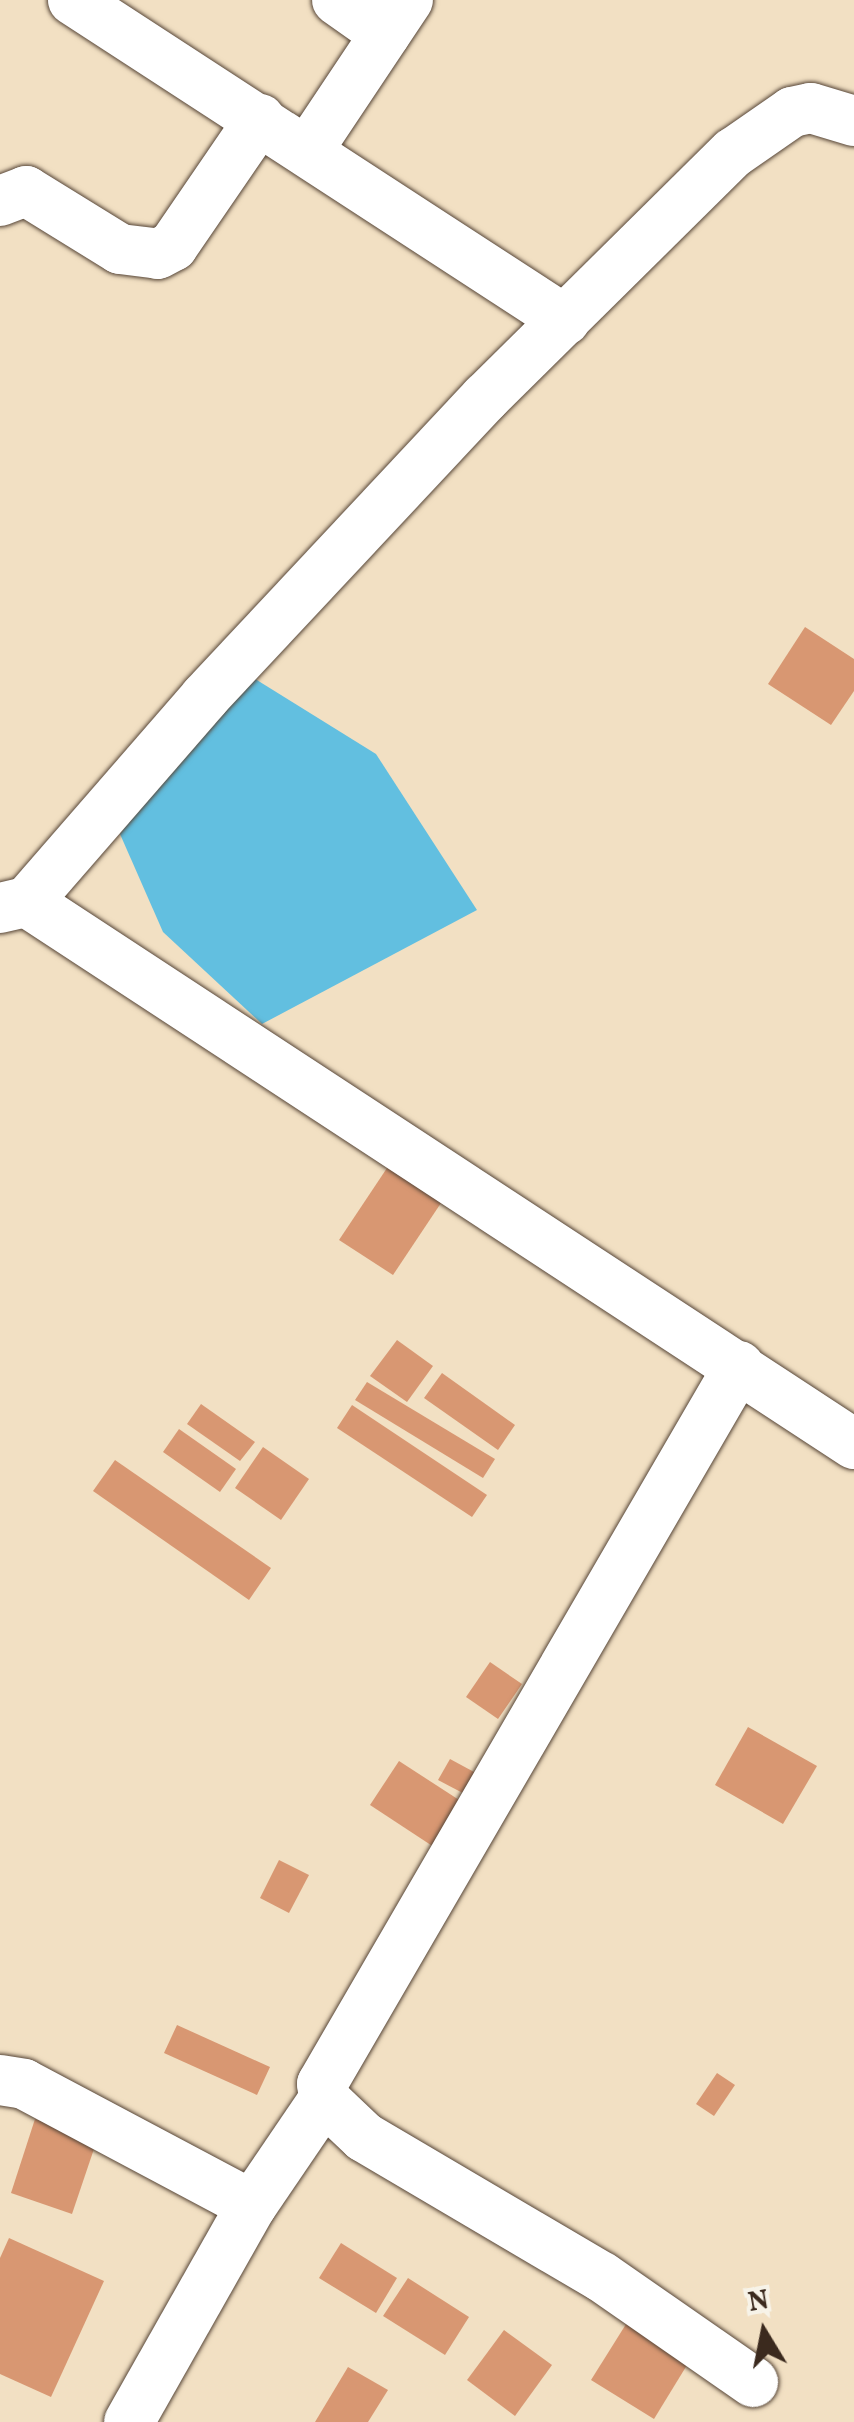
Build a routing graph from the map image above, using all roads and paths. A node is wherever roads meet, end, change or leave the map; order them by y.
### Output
1 (72, 0) edge
2 (336, 0) edge
3 (396, 17) edge
4 (260, 119) junction
5 (854, 121) edge
6 (308, 150) junction
7 (0, 201) edge
8 (565, 320) junction
9 (13, 905) edge
10 (739, 1366) junction
11 (854, 1444) edge
12 (0, 2080) edge
13 (324, 2099) junction
14 (252, 2205) junction
15 (753, 2382) dead end
16 (129, 2422) edge

1 - 4 street
2 - 3 street
3 - 6 street
4 - 6 street
4 - 7 street
5 - 8 street
6 - 8 street
8 - 9 street
9 - 10 street
10 - 11 street
10 - 13 street
12 - 14 street
13 - 14 street
13 - 15 street
14 - 16 street

